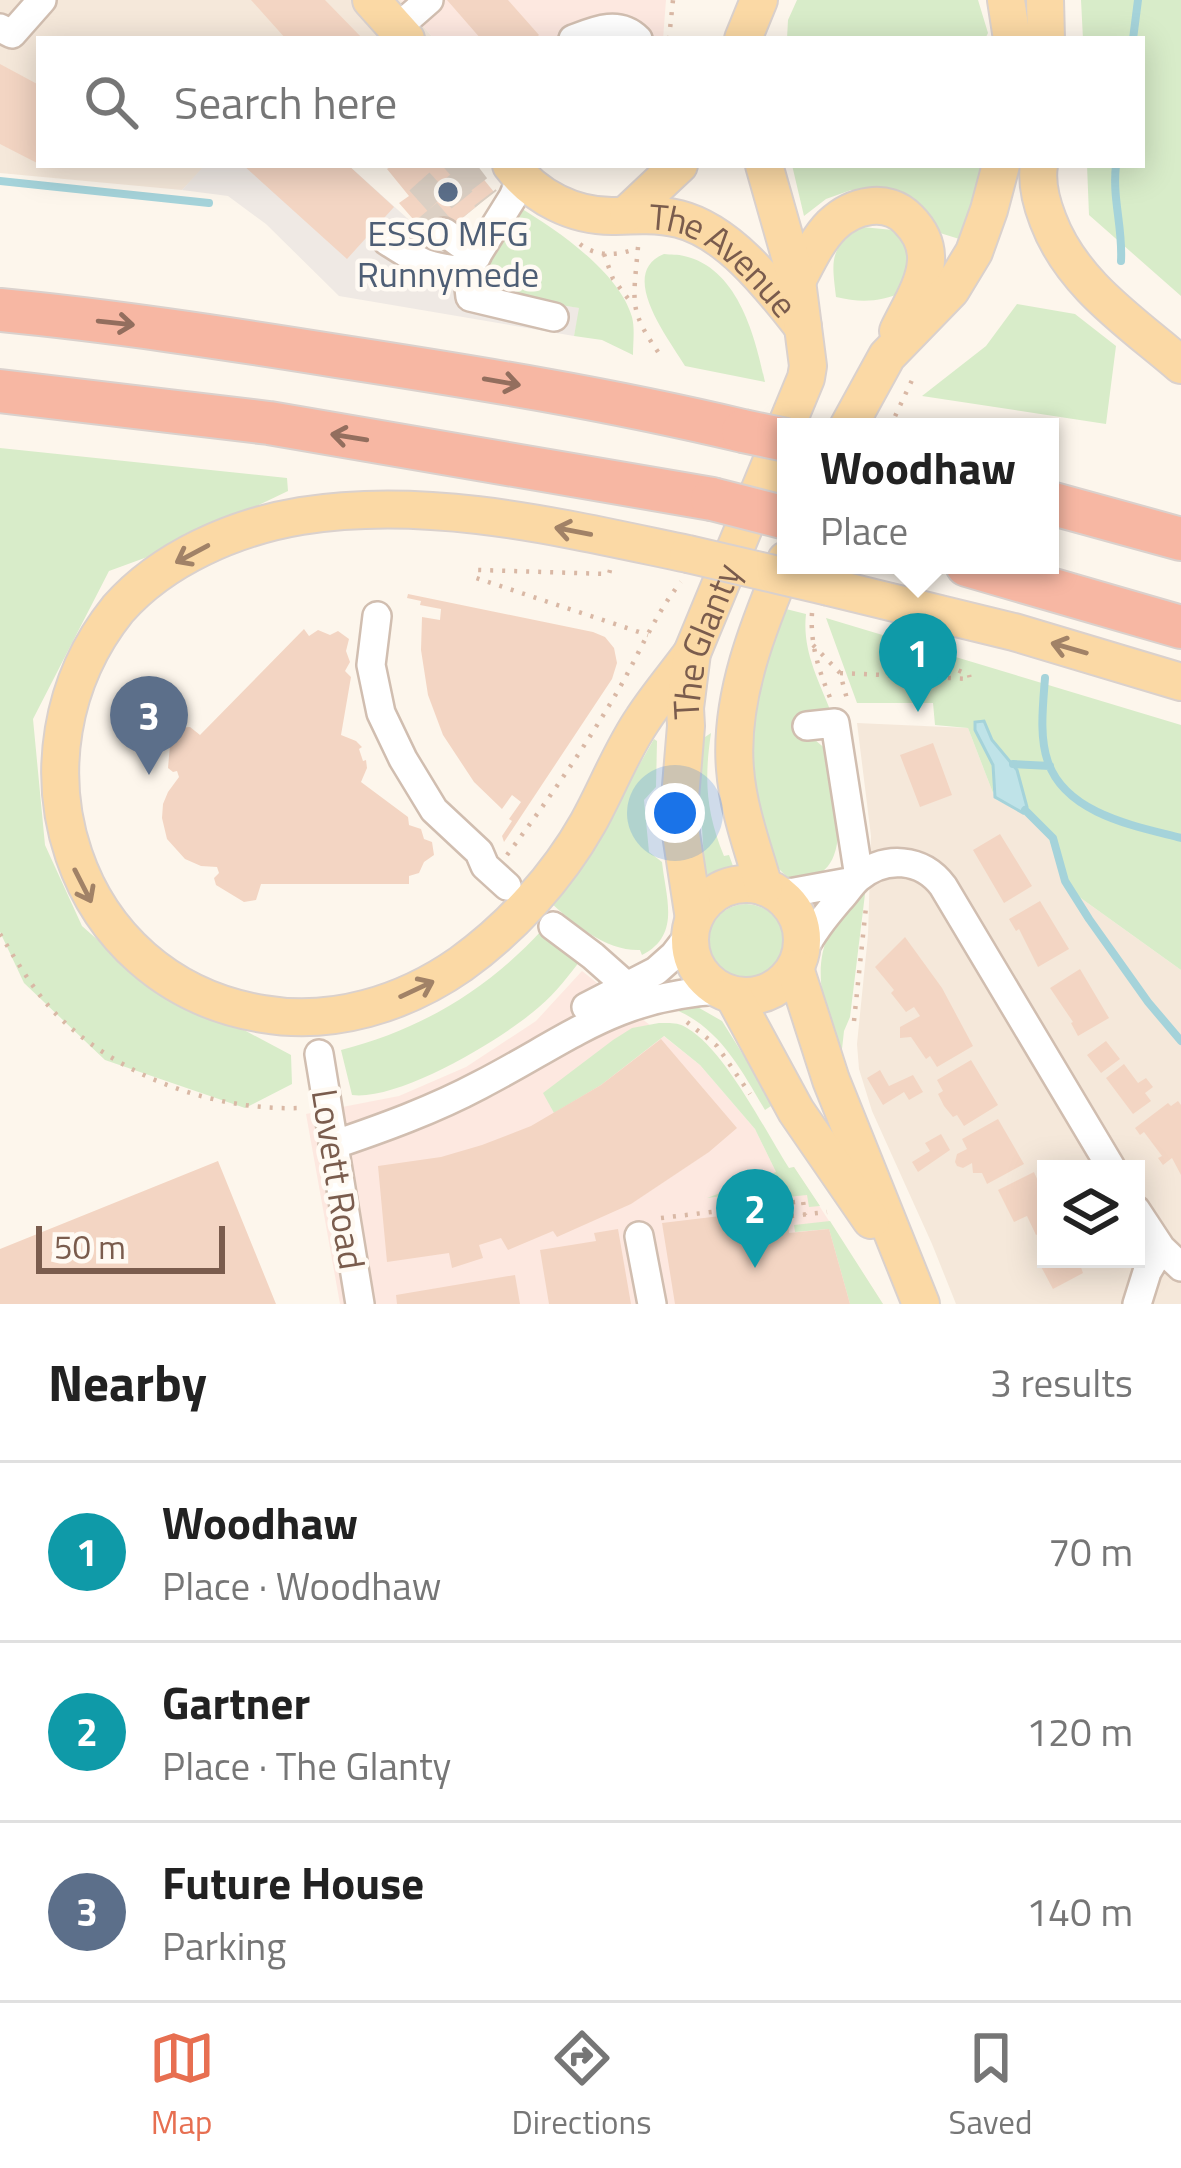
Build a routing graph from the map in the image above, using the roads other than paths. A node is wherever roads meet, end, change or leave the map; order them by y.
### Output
1 (42, 0) edge
2 (371, 0) edge
3 (430, 0) edge
4 (734, 0) edge
5 (759, 0) edge
6 (1006, 0) edge
7 (1045, 0) edge
8 (0, 28) edge
9 (402, 34) edge
10 (582, 36) edge
11 (635, 36) edge
12 (743, 36) edge
13 (744, 36) edge
14 (1012, 36) edge
15 (1046, 36) edge
16 (677, 168) edge
17 (765, 168) edge
18 (1000, 168) edge
19 (1036, 169) edge
20 (516, 172) edge
21 (633, 230) junction
22 (476, 231) junction
23 (387, 241) dead end
24 (797, 280) junction
25 (0, 310) edge
26 (554, 317) dead end
27 (805, 330) junction
28 (887, 356) junction
29 (1181, 365) edge
30 (0, 391) edge
31 (789, 418) edge
32 (853, 418) edge
33 (777, 438) edge
34 (777, 448) edge
35 (1059, 505) edge
36 (777, 516) edge
37 (1181, 539) edge
38 (780, 574) edge
39 (998, 574) edge
40 (377, 616) dead end
41 (1181, 627) edge
42 (692, 653) junction
43 (1181, 682) edge
44 (831, 720) road end
45 (505, 874) road end
46 (861, 882) junction
47 (771, 891) junction
48 (553, 926) dead end
49 (693, 926) junction
50 (798, 962) junction
51 (727, 993) junction
52 (635, 994) junction
53 (319, 1054) dead end
54 (333, 1144) junction
55 (1107, 1160) edge
56 (1145, 1222) edge
57 (650, 1227) road end
58 (1171, 1257) edge
59 (916, 1291) edge
60 (360, 1304) edge
61 (652, 1304) edge
62 (1137, 1304) edge

1 - 8 street
2 - 9 main road
3 - 9 street
4 - 12 main road
5 - 13 main road
6 - 14 main road
7 - 15 main road
10 - 11 street
16 - 21 main road, The Avenue
17 - 24 main road
18 - 28 main road
19 - 29 main road
20 - 21 main road, The Avenue
20 - 22 street
21 - 27 main road, The Avenue
22 - 23 street
22 - 26 street
24 - 27 main road
24 - 28 main road
25 -> 33 highway, bridge
27 - 31 main road, The Glanty
28 - 32 main road
36 -> 30 highway, bridge
34 - 42 main road, The Glanty
35 - 37 highway
38 - 47 main road, The Glanty
39 - 41 highway
40 - 45 street
43 -> 42 main road, bridge
42 - 49 main road, The Glanty
44 - 46 street
46 - 47 street
46 - 50 street
46 - 55 street
47 - 49 main road
47 - 50 main road
48 - 52 street
49 - 51 main road
49 - 52 street
50 - 51 main road
50 - 59 main road
51 - 52 street
51 - 59 main road
52 - 54 street
53 - 54 street, Lovett Road
54 - 60 street, Lovett Road
56 - 58 street
57 - 61 street
58 - 62 street

